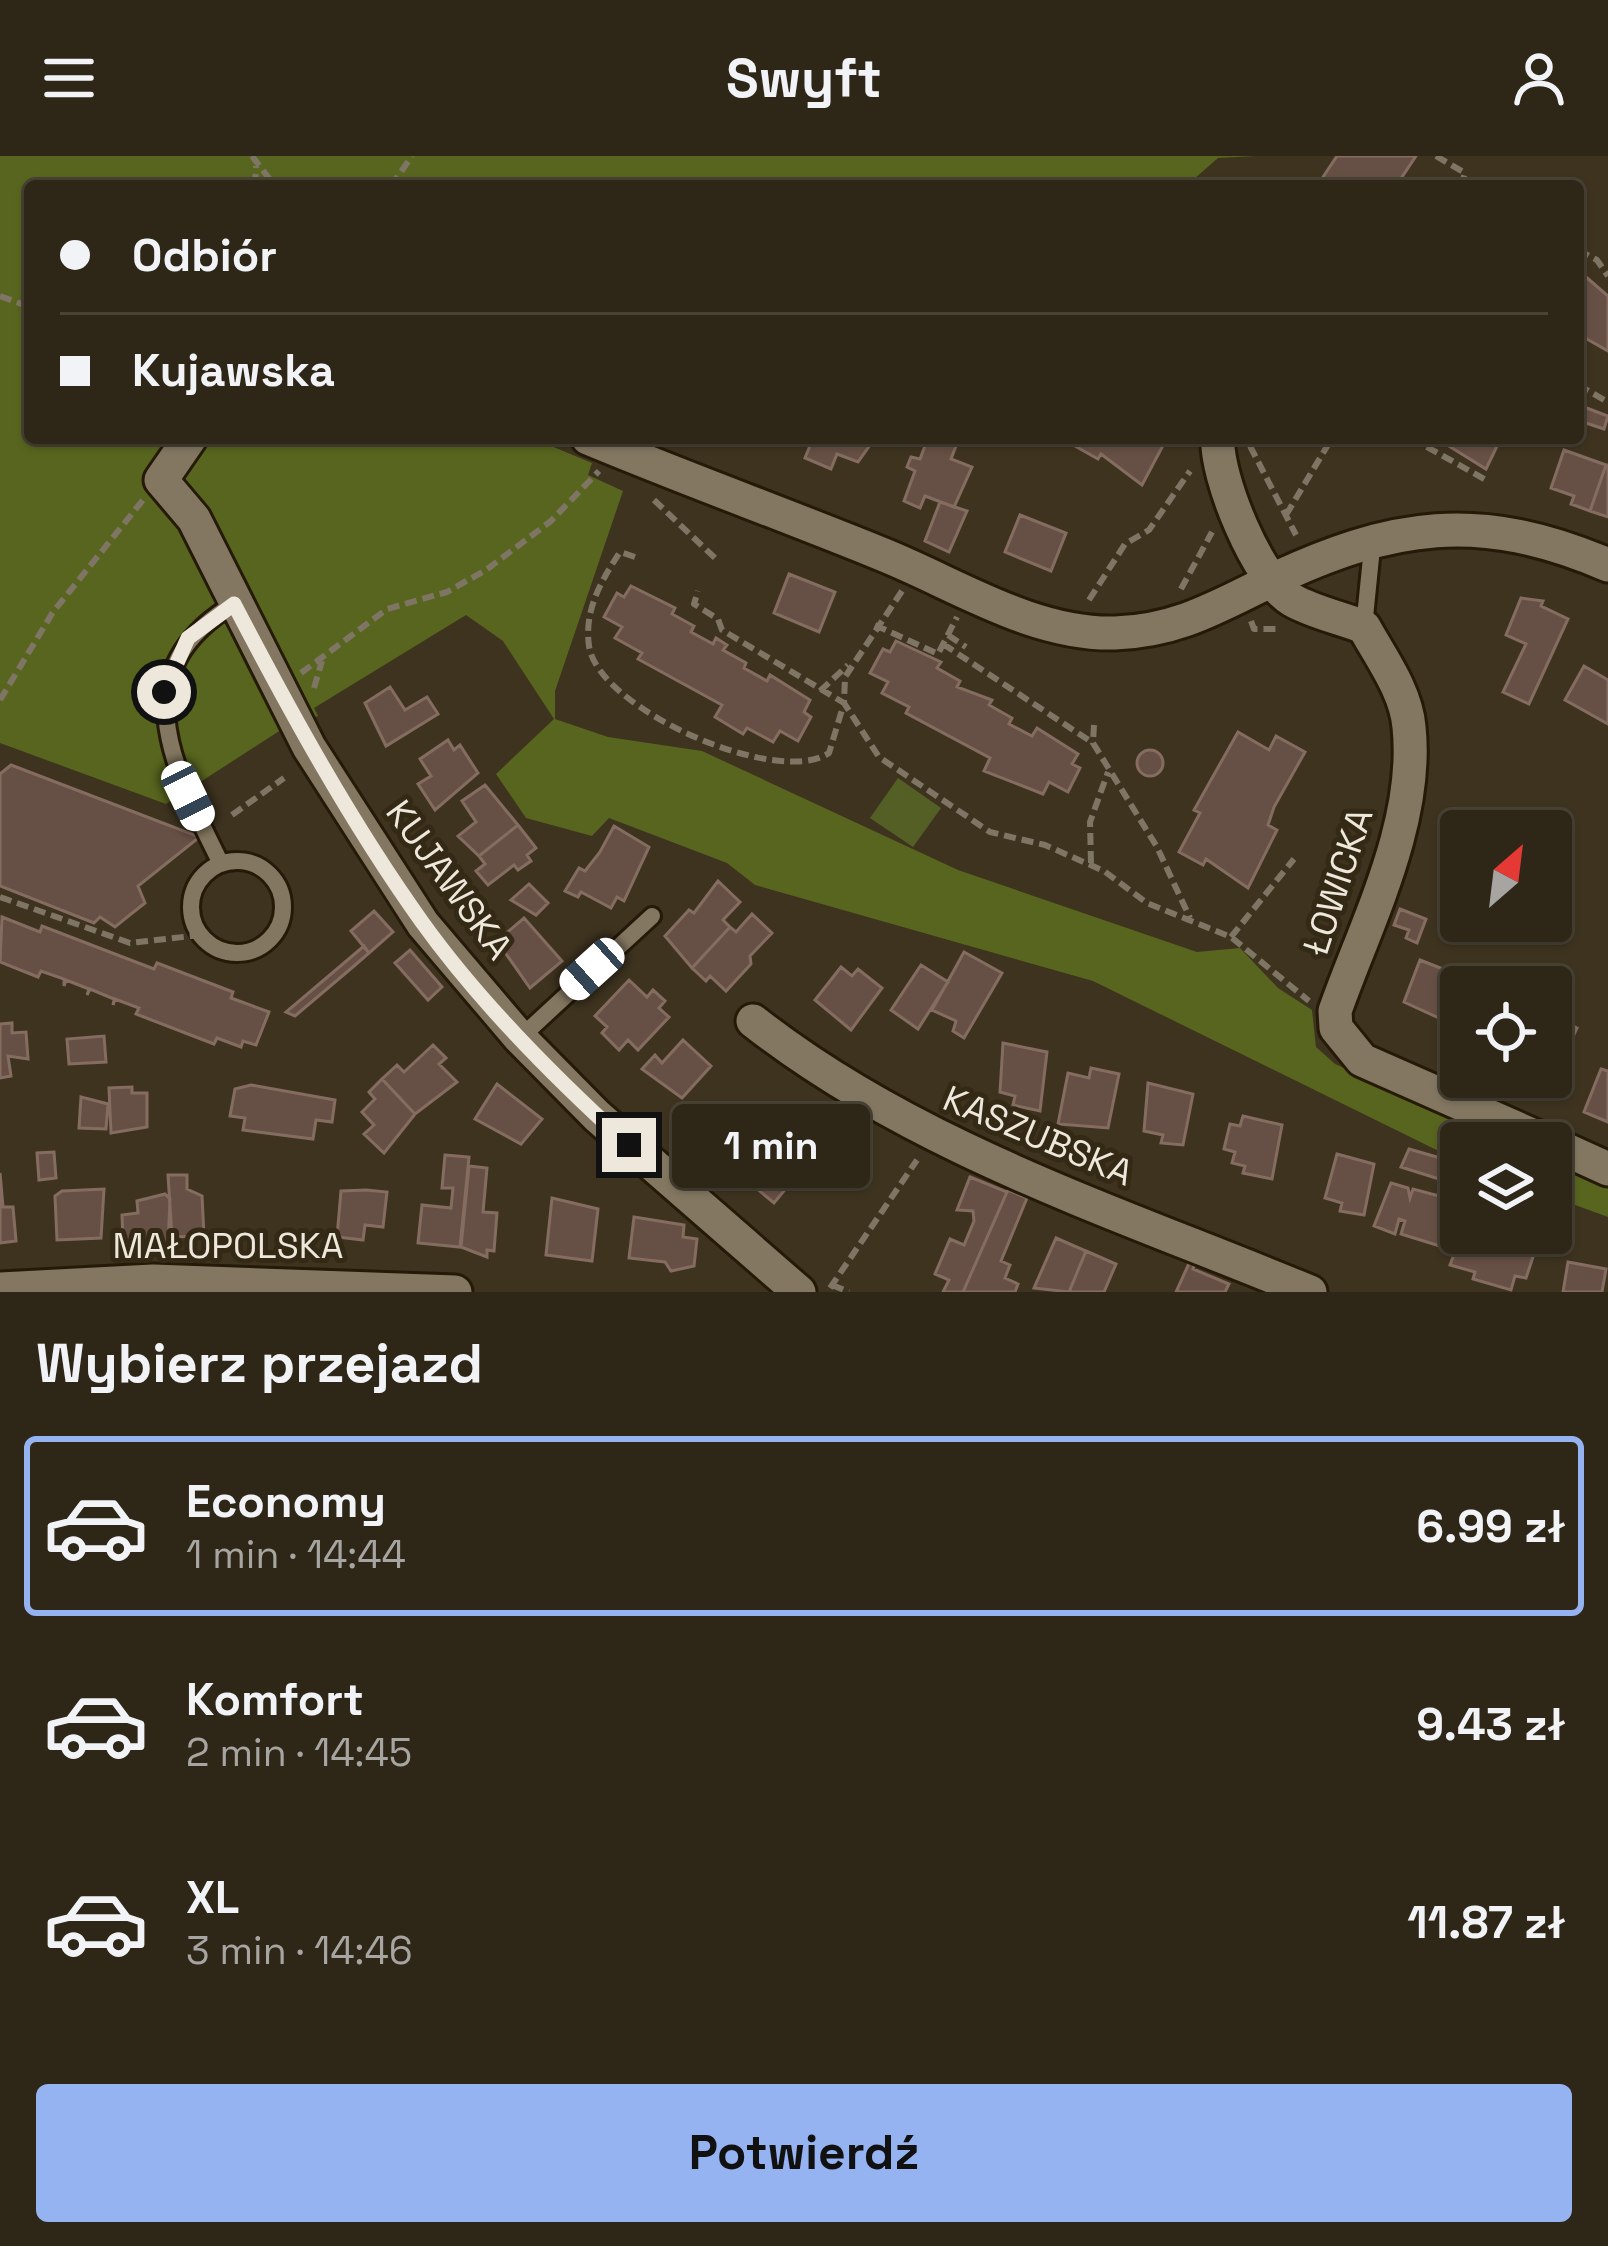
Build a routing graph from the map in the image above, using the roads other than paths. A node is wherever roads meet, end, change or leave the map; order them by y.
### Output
1 (186, 444) edge
2 (602, 444) edge
3 (1225, 444) edge
4 (1373, 537) junction
5 (1608, 565) edge
6 (1273, 580) junction
7 (234, 604) junction
8 (1364, 627) junction
9 (221, 864) junction
10 (652, 916) dead end
11 (752, 1021) dead end
12 (520, 1038) junction
13 (1503, 1122) edge
14 (1572, 1153) edge
15 (1608, 1169) edge
16 (0, 1289) edge
17 (820, 1290) edge
18 (455, 1292) edge
19 (1310, 1292) edge

1 - 7 street, KUJAWSKA
2 - 6 street
3 - 6 street
4 - 5 street
4 - 6 street
4 - 8 lane
6 - 8 street
7 - 9 lane
7 - 12 street, KUJAWSKA
8 - 13 street, ŁOWICKA
9 - 9 lane
10 - 12 lane
11 - 19 street, KASZUBSKA
12 - 17 street, KUJAWSKA
14 - 15 street, ŁOWICKA
16 - 18 street, MAŁOPOLSKA

